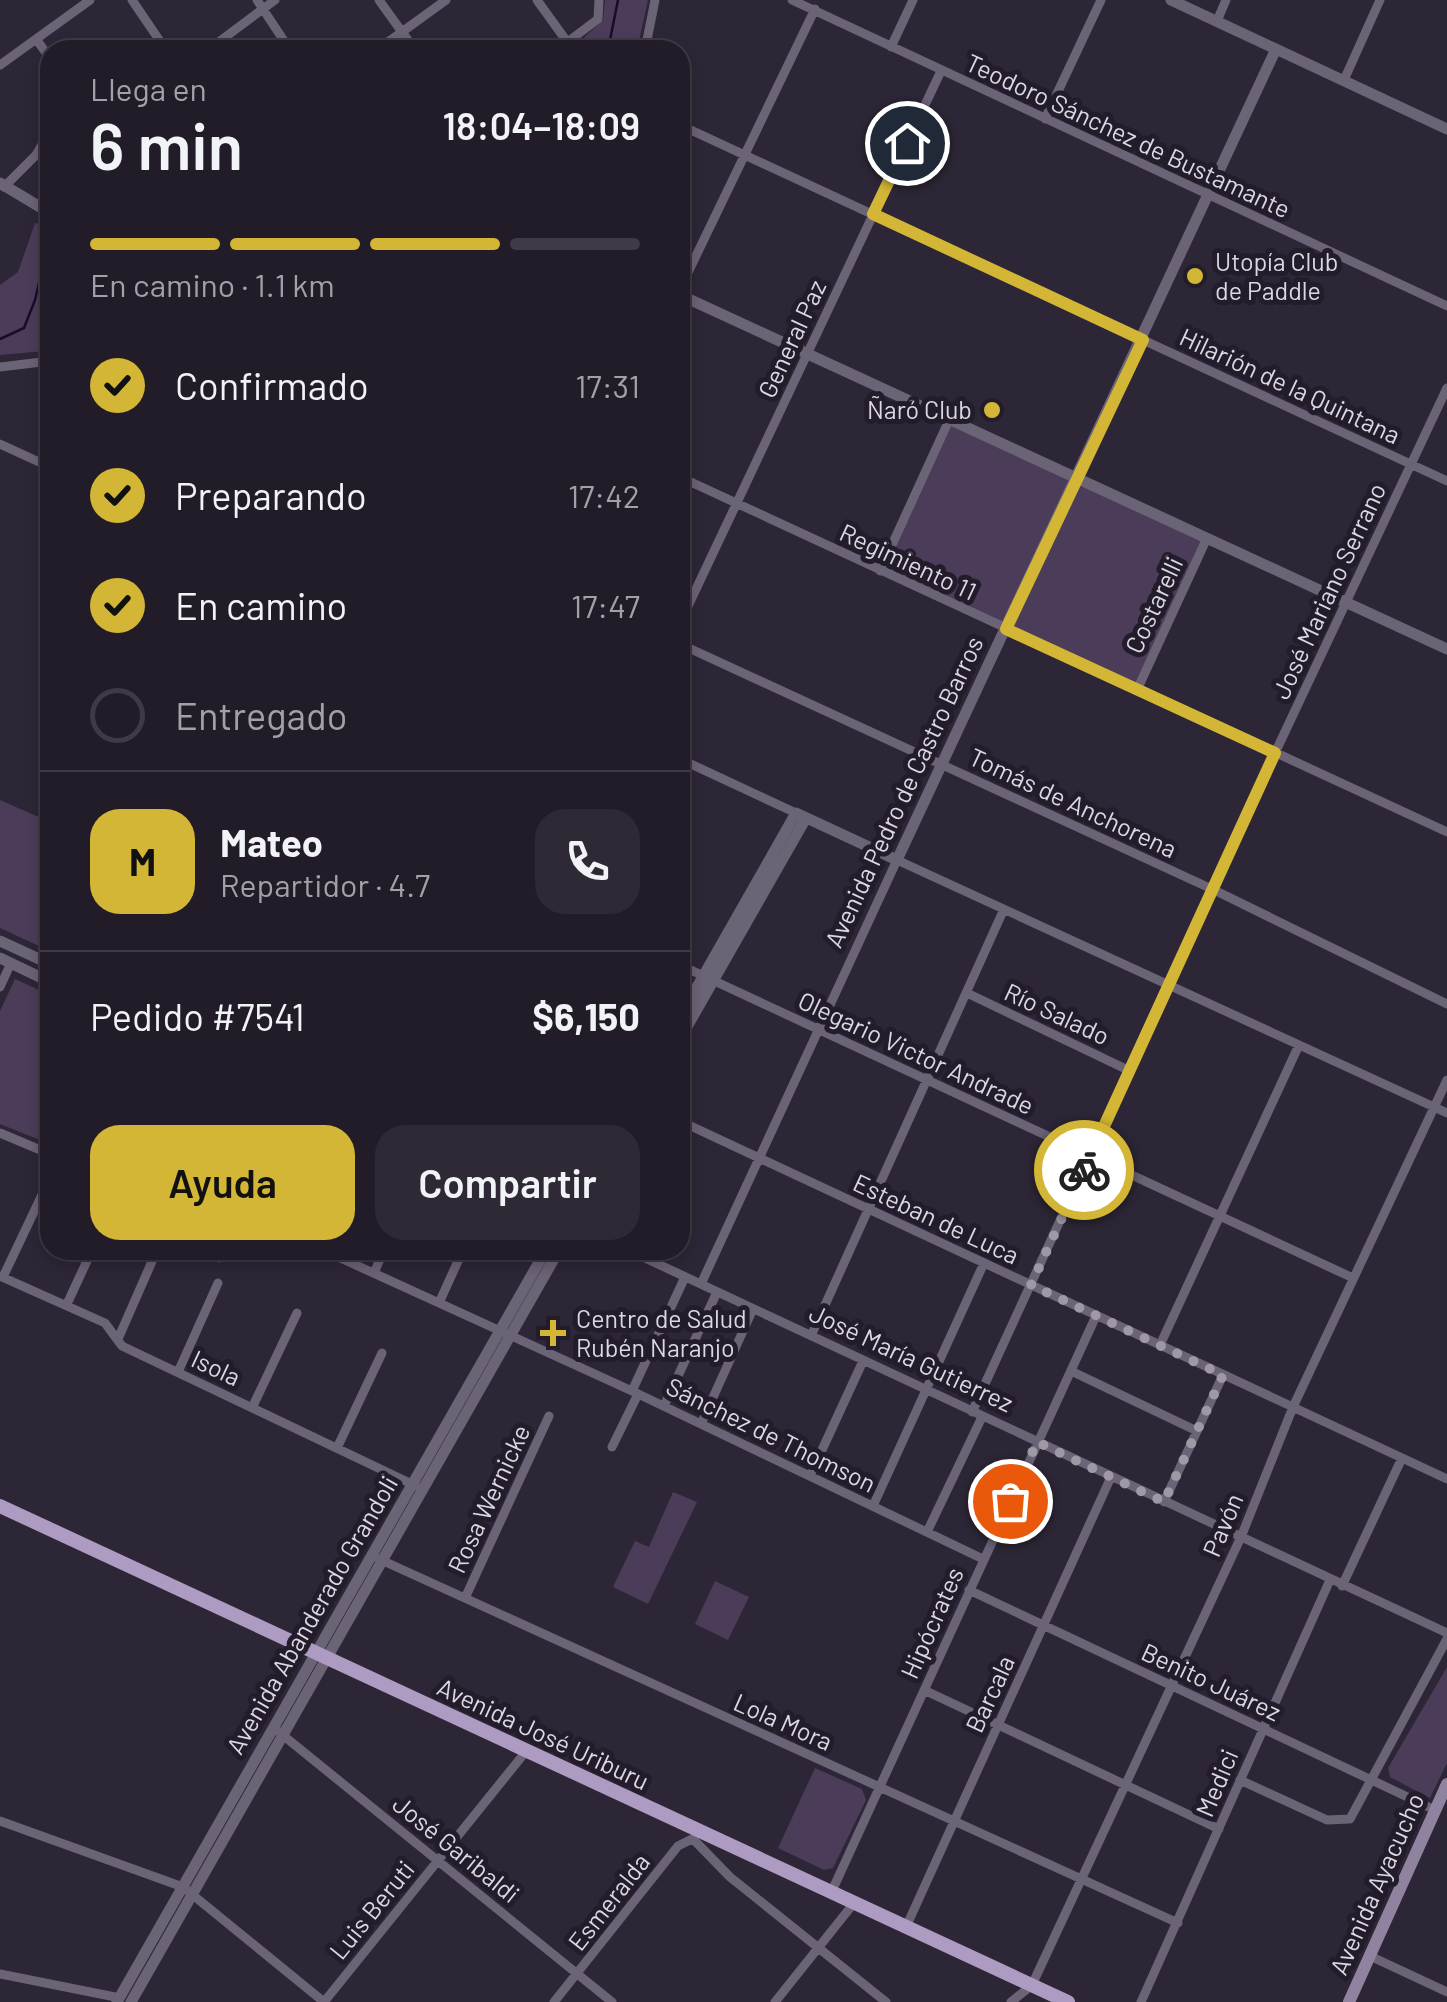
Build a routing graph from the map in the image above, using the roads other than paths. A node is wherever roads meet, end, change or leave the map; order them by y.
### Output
1 (90, 0) edge
2 (132, 0) edge
3 (275, 0) edge
4 (379, 0) edge
5 (446, 0) edge
6 (537, 0) edge
7 (599, 0) edge
8 (656, 0) edge
9 (792, 0) edge
10 (913, 0) edge
11 (1101, 0) edge
12 (1171, 0) edge
13 (1226, 0) edge
14 (1380, 0) edge
15 (261, 4) edge
16 (815, 9) junction
17 (1216, 21) junction
18 (402, 32) junction
19 (36, 39) junction
20 (159, 40) edge
21 (220, 40) edge
22 (284, 40) edge
23 (391, 40) edge
24 (408, 40) edge
25 (566, 40) edge
26 (576, 40) edge
27 (647, 40) edge
28 (40, 44) edge
29 (891, 47) junction
30 (1276, 49) junction
31 (0, 65) edge
32 (941, 71) junction
33 (1344, 80) junction
34 (1046, 119) junction
35 (1447, 129) edge
36 (690, 130) edge
37 (40, 148) edge
38 (744, 155) junction
39 (2, 185) edge
40 (1208, 195) junction
41 (40, 207) edge
42 (873, 214) junction
43 (690, 271) edge
44 (690, 297) edge
45 (1447, 306) edge
46 (1143, 340) junction
47 (806, 354) junction
48 (40, 362) edge
49 (0, 367) edge
50 (1447, 388) edge
51 (950, 418) junction
52 (0, 444) edge
53 (40, 462) edge
54 (1411, 464) junction
55 (1076, 477) junction
56 (1447, 480) edge
57 (690, 482) edge
58 (738, 504) junction
59 (1207, 538) junction
60 (880, 571) junction
61 (690, 603) edge
62 (1347, 603) junction
63 (1006, 629) junction
64 (690, 649) edge
65 (1447, 649) edge
66 (1137, 690) junction
67 (1275, 753) junction
68 (690, 764) edge
69 (942, 764) junction
70 (801, 815) junction
71 (1447, 832) edge
72 (898, 860) junction
73 (1214, 890) junction
74 (1004, 908) junction
75 (0, 941) edge
76 (40, 959) edge
77 (5, 961) edge
78 (690, 970) edge
79 (40, 977) edge
80 (708, 978) junction
81 (1170, 985) junction
82 (0, 987) edge
83 (966, 994) junction
84 (690, 1003) edge
85 (1447, 1004) edge
86 (690, 1017) edge
87 (817, 1028) junction
88 (1299, 1045) junction
89 (1130, 1071) junction
90 (928, 1080) junction
91 (1447, 1080) edge
92 (1434, 1107) junction
93 (1447, 1113) edge
94 (690, 1126) edge
95 (0, 1134) edge
96 (40, 1150) edge
97 (1091, 1156) junction
98 (759, 1158) junction
99 (40, 1198) edge
100 (869, 1210) junction
101 (1220, 1216) junction
102 (87, 1260) edge
103 (153, 1260) edge
104 (345, 1260) edge
105 (380, 1260) edge
106 (458, 1260) edge
107 (541, 1260) edge
108 (553, 1260) edge
109 (649, 1260) edge
110 (984, 1263) junction
111 (374, 1273) junction
112 (2, 1276) edge
113 (685, 1277) junction
114 (1353, 1278) junction
115 (218, 1283) dead end
116 (701, 1284) junction
117 (1031, 1285) junction
118 (717, 1292) junction
119 (438, 1303) junction
120 (67, 1304) junction
121 (753, 1309) junction
122 (297, 1313) dead end
123 (1096, 1316) junction
124 (506, 1333) junction
125 (811, 1336) junction
126 (118, 1339) junction
127 (1160, 1345) junction
128 (382, 1353) dead end
129 (863, 1360) junction
130 (1071, 1371) junction
131 (178, 1372) junction
132 (1223, 1375) junction
133 (926, 1390) junction
134 (635, 1392) junction
135 (664, 1406) junction
136 (1293, 1407) junction
137 (252, 1408) junction
138 (977, 1414) junction
139 (550, 1416) dead end
140 (701, 1424) junction
141 (1197, 1431) junction
142 (1037, 1442) junction
143 (612, 1447) dead end
144 (337, 1448) junction
145 (1402, 1458) junction
146 (810, 1476) junction
147 (1111, 1477) junction
148 (1447, 1479) edge
149 (418, 1487) junction
150 (1164, 1502) junction
151 (0, 1506) edge
152 (872, 1506) junction
153 (927, 1532) junction
154 (1240, 1537) junction
155 (377, 1558) junction
156 (983, 1559) junction
157 (1330, 1580) junction
158 (1342, 1586) junction
159 (969, 1590) junction
160 (465, 1598) junction
161 (1043, 1626) junction
162 (1447, 1636) edge
163 (321, 1656) junction
164 (1172, 1685) junction
165 (924, 1690) junction
166 (998, 1725) junction
167 (1262, 1728) junction
168 (278, 1731) junction
169 (527, 1750) junction
170 (1370, 1779) junction
171 (1240, 1780) junction
172 (1447, 1784) edge
173 (1125, 1785) junction
174 (880, 1787) junction
175 (1435, 1810) junction
176 (0, 1821) edge
177 (954, 1821) junction
178 (1219, 1829) junction
179 (695, 1835) junction
180 (438, 1860) junction
181 (1082, 1879) junction
182 (188, 1891) junction
183 (832, 1893) junction
184 (854, 1903) junction
185 (1178, 1924) junction
186 (906, 1927) junction
187 (818, 1948) junction
188 (1370, 1956) junction
189 (0, 1974) edge
190 (578, 1974) junction
191 (1032, 1986) junction
192 (1447, 1992) edge
193 (122, 2000) edge
194 (324, 2002) edge
195 (554, 2002) edge
196 (612, 2002) edge
197 (775, 2002) edge
198 (886, 2002) edge
199 (1011, 2002) edge
200 (1068, 2002) edge
201 (1140, 2002) edge
202 (1348, 2002) edge

1 - 19 street
2 - 20 street
3 - 15 street
4 - 18 street
5 - 18 street
6 - 25 street
7 - 26 street
8 - 27 street
9 - 16 street, Teodoro Sánchez de Bustamante
10 - 29 street
11 - 34 street
12 - 17 street
13 - 17 street
14 - 33 street
15 - 21 street
15 - 22 street
16 - 29 street, Teodoro Sánchez de Bustamante
16 - 38 street
17 - 30 street
18 - 23 street
18 - 24 street
19 - 28 street
19 - 31 street
29 - 32 street, Teodoro Sánchez de Bustamante
30 - 33 street
30 - 40 street, Avenida Pedro de Castro Barros
32 - 34 street, Teodoro Sánchez de Bustamante
32 - 42 street, General Paz
33 - 35 street
34 - 40 street, Teodoro Sánchez de Bustamante
36 - 38 street, Hilarión de la Quintana
37 - 39 street
38 - 42 street, Hilarión de la Quintana
38 - 43 street
39 - 41 street
40 - 45 street, Teodoro Sánchez de Bustamante
40 - 46 street, Avenida Pedro de Castro Barros
42 - 46 street, Hilarión de la Quintana
42 - 47 street, General Paz
44 - 47 street
46 - 54 street, Hilarión de la Quintana
46 - 55 street, Avenida Pedro de Castro Barros
47 - 51 street
47 - 58 street, General Paz
48 - 49 street
50 - 54 street, José Mariano Serrano
51 - 55 street
51 - 60 street
52 - 53 street
54 - 56 street, Hilarión de la Quintana
54 - 62 street, José Mariano Serrano
55 - 59 street
55 - 63 street, Avenida Pedro de Castro Barros
57 - 58 street, Regimiento 11
58 - 60 street, Regimiento 11
58 - 61 street, General Paz
59 - 62 street
59 - 66 street, Costarelli
60 - 63 street, Regimiento 11
62 - 65 street
62 - 67 street, José Mariano Serrano
63 - 66 street, Regimiento 11
63 - 69 street, Avenida Pedro de Castro Barros
64 - 69 street, Tomás de Anchorena
66 - 67 street, Regimiento 11
67 - 71 street, Regimiento 11
67 - 73 street, José Mariano Serrano
68 - 70 street
69 - 72 street, Avenida Pedro de Castro Barros
69 - 73 street, Tomás de Anchorena
70 - 72 street
70 - 80 street
72 - 74 street
72 - 87 street, Avenida Pedro de Castro Barros
73 - 81 street, José Mariano Serrano
73 - 85 street, Tomás de Anchorena
74 - 81 street
74 - 83 street
75 - 76 street
77 - 79 street
77 - 82 street
78 - 80 street, Olegario Victor Andrade
80 - 84 street
80 - 86 street
80 - 87 street, Olegario Victor Andrade
81 - 88 street
81 - 89 street, José Mariano Serrano
83 - 89 street, Río Salado
83 - 90 street
87 - 90 street, Olegario Victor Andrade
87 - 98 street, Avenida Pedro de Castro Barros
88 - 92 street
88 - 101 street
89 - 97 street, José Mariano Serrano
90 - 97 street, Olegario Victor Andrade
90 - 100 street
91 - 92 street, Pavón
92 - 93 street
92 - 114 street, Pavón
94 - 98 street, Esteban de Luca
95 - 96 street
97 - 101 street, Olegario Victor Andrade
97 - 117 street, José Mariano Serrano
98 - 100 street, Esteban de Luca
98 - 116 street, Avenida Pedro de Castro Barros
99 - 112 street
100 - 110 street, Esteban de Luca
100 - 125 street
101 - 114 street, Olegario Victor Andrade
101 - 127 street
102 - 120 street
103 - 126 street
104 - 111 street, Sánchez de Thomson
105 - 111 street
106 - 119 street
107 - 124 street, Avenida Abanderado Grandoli
108 - 124 street, Avenida Abanderado Grandoli
109 - 113 street, José María Gutierrez
110 - 117 street, Esteban de Luca
110 - 133 street
111 - 119 street, Sánchez de Thomson
112 - 120 street, Isola
113 - 116 street, José María Gutierrez
113 - 134 street
114 - 136 street, Pavón
115 - 131 street
116 - 118 street, José María Gutierrez
117 - 123 street, Esteban de Luca
117 - 138 street, José Mariano Serrano
118 - 121 street, José María Gutierrez
118 - 135 street
119 - 124 street, Sánchez de Thomson
120 - 126 street, Isola
121 - 125 street, José María Gutierrez
121 - 140 street
122 - 137 street
123 - 127 street, Esteban de Luca
123 - 130 street, Hipócrates
124 - 134 street, Sánchez de Thomson
124 - 149 street, Avenida Abanderado Grandoli
125 - 129 street, José María Gutierrez
126 - 131 street, Isola
127 - 132 street, Esteban de Luca
128 - 144 street
129 - 133 street, José María Gutierrez
129 - 146 street
130 - 141 street
130 - 142 street, Hipócrates
131 - 137 street, Isola
132 - 136 street, Esteban de Luca
132 - 141 street
133 - 138 street, José María Gutierrez
133 - 152 street
134 - 135 street, Sánchez de Thomson
134 - 143 street
135 - 140 street, Sánchez de Thomson
136 - 145 street, Esteban de Luca
136 - 154 street, Pavón
137 - 144 street, Isola
138 - 142 street, José María Gutierrez
138 - 153 street, José Mariano Serrano
139 - 160 street, Rosa Wernicke
140 - 146 street, Sánchez de Thomson
141 - 150 street
142 - 147 street, José María Gutierrez
142 - 156 street, Hipócrates
144 - 149 street, Isola
145 - 148 street, Esteban de Luca
145 - 158 street
146 - 152 street, Sánchez de Thomson
147 - 150 street, José María Gutierrez
147 - 161 street, Barcala
149 - 155 street, Avenida Abanderado Grandoli
150 - 154 street, José María Gutierrez
151 - 163 main road, Avenida José Uriburu
152 - 153 street, Sánchez de Thomson
153 - 156 street, Sánchez de Thomson
154 - 157 street, José María Gutierrez
154 - 164 street, Pavón
155 - 160 street, Lola Mora
155 - 163 street, Avenida Abanderado Grandoli
156 - 159 street, Hipócrates
157 - 158 street, José María Gutierrez
157 - 167 street, Medici
158 - 162 street, José María Gutierrez
159 - 161 street, Benito Juárez
159 - 165 street, Hipócrates
160 - 174 street, Lola Mora
161 - 164 street, Benito Juárez
161 - 166 street, Barcala
162 - 170 street
163 - 168 street, Avenida Abanderado Grandoli
163 - 169 main road, Avenida José Uriburu
164 - 167 street, Benito Juárez
164 - 173 street, Pavón
165 - 166 street
165 - 174 street, Hipócrates
166 - 173 street
166 - 177 street, Barcala
167 - 170 street, Benito Juárez
167 - 171 street, Medici
168 - 180 street, José Garibaldi
168 - 182 street, Avenida Abanderado Grandoli
169 - 179 main road, Avenida José Uriburu
169 - 180 street, Luis Beruti
170 - 171 street
170 - 175 street, Benito Juárez
171 - 178 street, Medici
172 - 175 main road, Avenida Ayacucho
173 - 178 street
173 - 181 street, Pavón
174 - 177 street, Lola Mora
174 - 183 street, Hipócrates
175 - 188 main road, Avenida Ayacucho
176 - 182 street
177 - 181 street, Lola Mora
177 - 186 street, Barcala
178 - 185 street, Medici
179 - 183 main road, Avenida José Uriburu
179 - 187 street
179 - 190 street, Esmeralda
180 - 190 street, José Garibaldi
180 - 194 street, Luis Beruti
181 - 185 street, Lola Mora
181 - 191 street, Pavón
182 - 193 street, Avenida Abanderado Grandoli
182 - 194 street
183 - 184 main road, Avenida José Uriburu
184 - 186 main road, Avenida José Uriburu
184 - 187 street
185 - 201 street, Medici
186 - 191 main road, Avenida José Uriburu
187 - 197 street
187 - 198 street
188 - 192 street
188 - 202 main road, Avenida Ayacucho
189 - 193 street
190 - 195 street, Esmeralda
190 - 196 street, José Garibaldi
191 - 199 street
191 - 200 main road, Avenida José Uriburu

